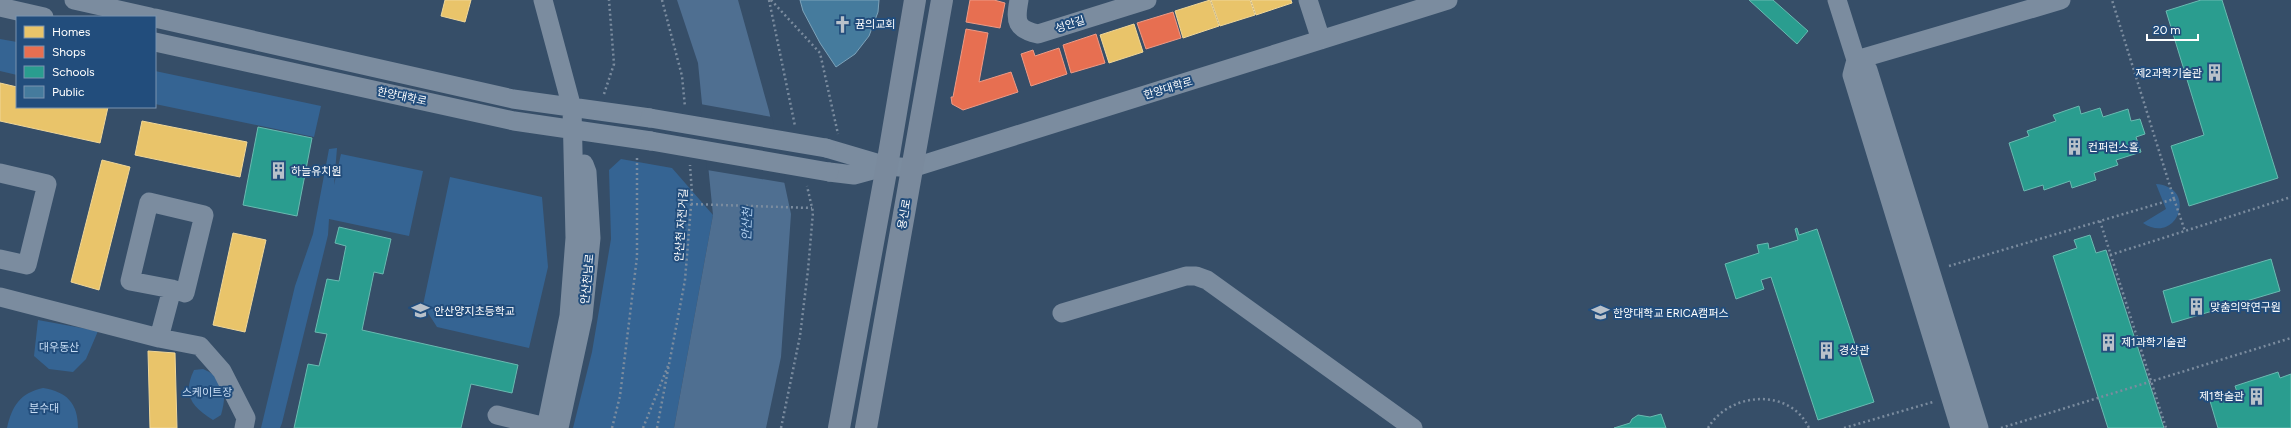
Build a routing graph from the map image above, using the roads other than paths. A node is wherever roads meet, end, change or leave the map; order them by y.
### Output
1 (74, 0) edge
2 (543, 0) edge
3 (915, 0) edge
4 (942, 0) edge
5 (1019, 0) edge
6 (1147, 0) edge
7 (1308, 0) edge
8 (1448, 0) edge
9 (1837, 0) edge
10 (2061, 0) edge
11 (0, 7) edge
12 (40, 16) edge
13 (146, 16) edge
14 (156, 18) edge
15 (1321, 40) junction
16 (156, 42) edge
17 (1856, 60) junction
18 (572, 108) junction
19 (573, 130) junction
20 (887, 166) junction
21 (912, 168) junction
22 (0, 173) edge
23 (0, 258) edge
24 (172, 290) junction
25 (0, 297) edge
26 (1062, 313) dead end
27 (159, 338) junction
28 (497, 415) dead end
29 (244, 428) edge
30 (550, 428) edge
31 (839, 428) edge
32 (866, 428) edge
33 (1413, 428) edge
34 (1960, 428) edge
35 (1979, 428) edge

1 - 13 street
2 - 18 street, 안산천남로
3 - 20 main road
4 - 21 main road, 용신로
5 - 6 street, 성안길
7 - 15 street
8 - 15 street, 한양대학로
9 - 17 street
10 - 17 street
11 - 12 street
14 - 18 street, 한양대학로
15 - 21 street, 한양대학로
16 - 19 street, 한양대학로
17 - 34 street
17 - 35 street
18 - 19 street, 안산천남로
18 - 20 street, 한양대학로, bridge
19 - 20 street, 한양대학로, bridge
19 - 30 street, 안산천남로
20 - 21 street, 한양대학로
20 - 31 main road
21 - 32 main road, 용신로
22 - 23 street
24 - 24 street
24 - 27 street
25 - 27 street
26 - 33 street
27 - 29 street
28 - 30 street

